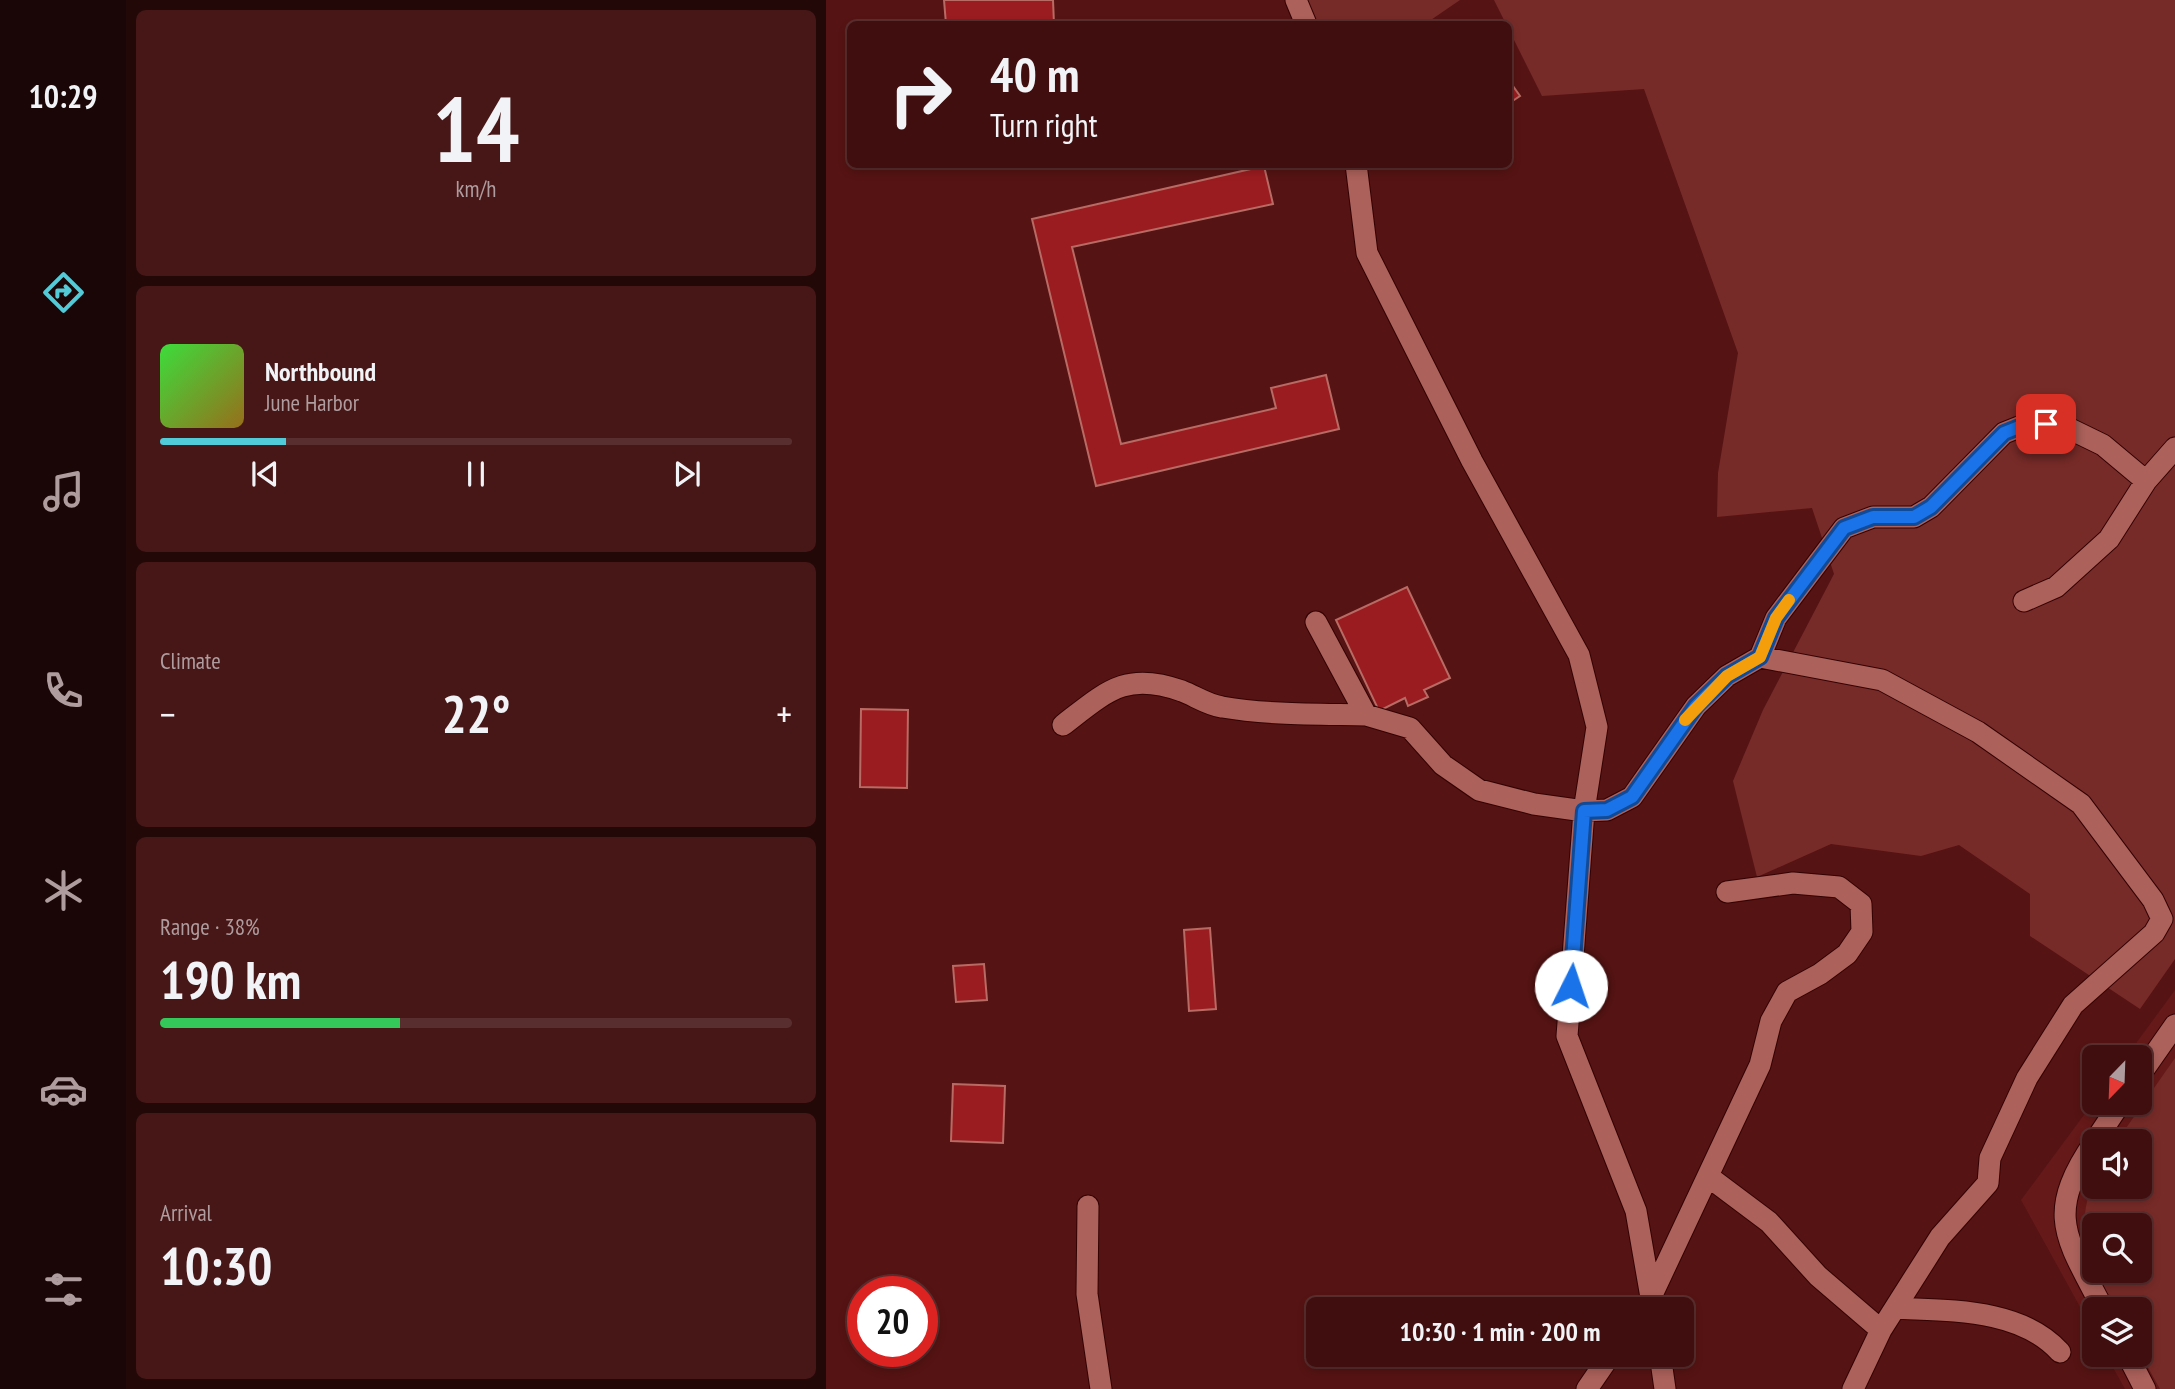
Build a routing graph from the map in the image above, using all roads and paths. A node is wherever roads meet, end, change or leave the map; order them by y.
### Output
1 (1296, 0) edge
2 (1305, 21) edge
3 (1356, 168) edge
4 (2175, 448) edge
5 (2146, 481) junction
6 (2024, 601) dead end
7 (1316, 622) dead end
8 (1760, 657) junction
9 (1366, 715) junction
10 (1063, 725) dead end
11 (1584, 811) junction
12 (1727, 891) dead end
13 (2175, 1025) edge
14 (2152, 1058) edge
15 (2082, 1160) edge
16 (1709, 1177) junction
17 (1088, 1206) dead end
18 (1648, 1297) edge
19 (1653, 1297) edge
20 (2097, 1297) edge
21 (1895, 1308) junction
22 (1881, 1330) junction
23 (2060, 1352) dead end
24 (1602, 1367) edge
25 (1662, 1367) edge
26 (2134, 1367) edge
27 (1101, 1389) edge
28 (1587, 1389) edge
29 (1665, 1389) edge
30 (1853, 1389) edge
31 (2145, 1389) edge

1 - 2 lane
3 - 11 lane
4 - 5 lane
5 - 6 lane
5 - 8 lane
7 - 9 lane
8 - 11 lane
8 - 21 lane
9 - 10 lane
9 - 11 lane
11 - 18 lane
12 - 16 lane
13 - 14 lane
15 - 20 lane
16 - 19 lane
16 - 22 lane
17 - 27 lane
21 - 22 lane
21 - 23 lane
22 - 30 lane
24 - 28 lane
25 - 29 lane
26 - 31 lane

